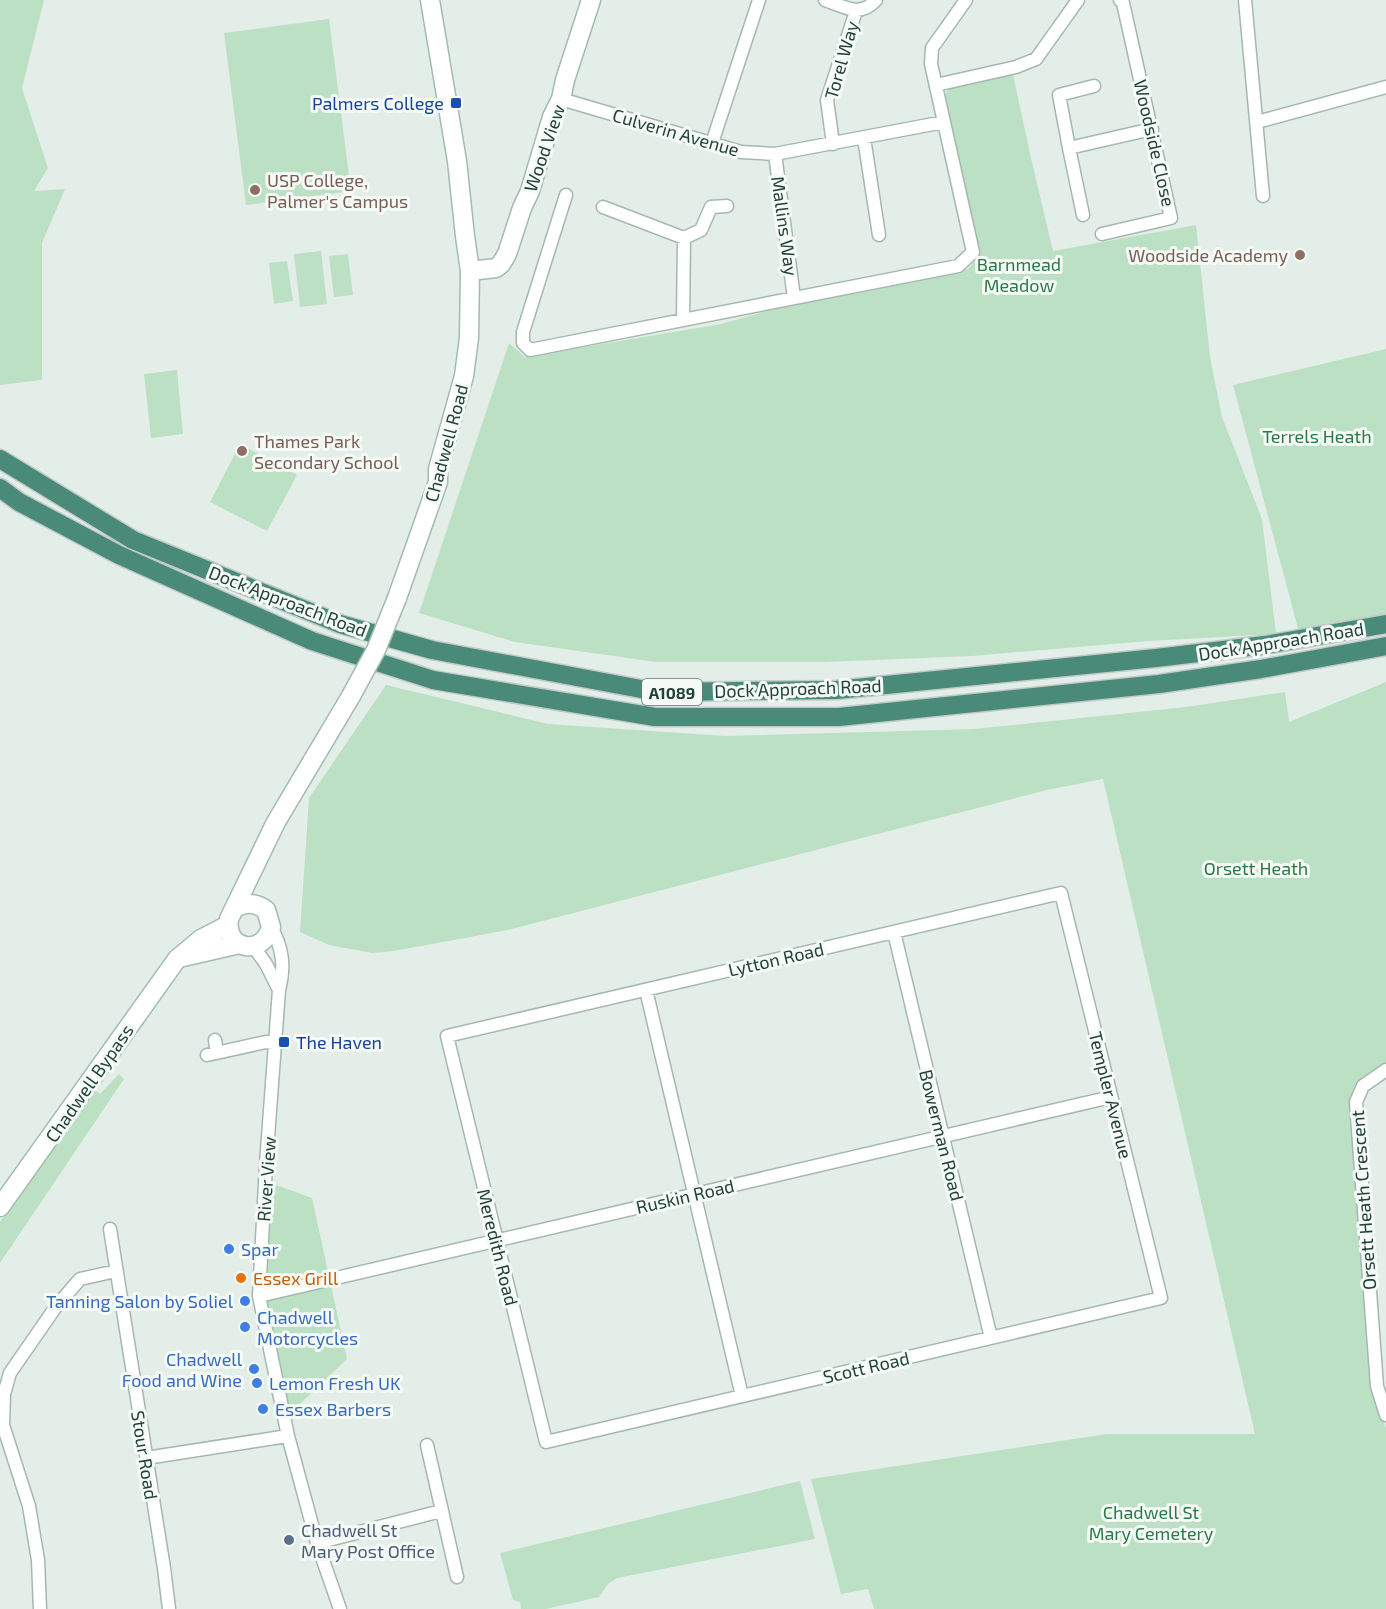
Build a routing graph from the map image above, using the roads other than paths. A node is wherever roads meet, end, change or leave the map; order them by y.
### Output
1 (430, 0) edge
2 (591, 0) edge
3 (759, 0) edge
4 (825, 0) edge
5 (876, 0) edge
6 (966, 0) edge
7 (1078, 0) edge
8 (1120, 0) edge
9 (1245, 0) edge
10 (856, 11) junction
11 (936, 85) junction
12 (1094, 86) dead end
13 (1386, 87) edge
14 (561, 99) junction
15 (944, 122) junction
16 (1257, 122) junction
17 (1152, 129) junction
18 (864, 138) junction
19 (712, 143) junction
20 (833, 144) junction
21 (1069, 148) junction
22 (775, 154) junction
23 (566, 195) dead end
24 (1263, 196) dead end
25 (727, 206) dead end
26 (603, 207) dead end
27 (1083, 214) dead end
28 (1102, 234) dead end
29 (879, 235) dead end
30 (684, 238) junction
31 (470, 271) junction
32 (794, 298) junction
33 (683, 320) junction
34 (0, 459) edge
35 (0, 488) edge
36 (1386, 624) edge
37 (1386, 646) edge
38 (262, 849) junction
39 (1061, 893) joint
40 (261, 906) junction
41 (231, 917) junction
42 (271, 927) junction
43 (894, 932) junction
44 (247, 945) junction
45 (177, 959) junction
46 (279, 990) junction
47 (646, 990) junction
48 (490, 1026) joint
49 (215, 1040) dead end
50 (276, 1043) junction
51 (1386, 1070) edge
52 (1111, 1097) junction
53 (942, 1136) junction
54 (694, 1194) junction
55 (0, 1207) edge
56 (110, 1229) dead end
57 (496, 1240) junction
58 (116, 1271) junction
59 (259, 1296) junction
60 (1161, 1298) joint
61 (992, 1338) junction
62 (742, 1396) junction
63 (1386, 1415) edge
64 (542, 1424) joint
65 (288, 1436) junction
66 (427, 1445) dead end
67 (146, 1458) junction
68 (441, 1511) junction
69 (317, 1543) junction
70 (457, 1577) dead end
71 (40, 1609) edge
72 (169, 1609) edge
73 (340, 1609) edge

1 - 31 main road, Chadwell Road
2 - 14 main road, Wood View
3 - 19 street
4 - 10 street
5 - 10 street
6 - 11 street
7 - 11 street
8 - 17 street, Woodside Close
9 - 16 street
10 - 20 street, Torel Way
11 - 15 street
12 - 21 street
13 - 16 street
14 - 19 street, Culverin Avenue
14 - 31 main road, Wood View
15 - 18 street, Culverin Avenue
15 - 32 street
16 - 24 street
17 - 21 street
17 - 28 street, Woodside Close
18 - 20 street, Culverin Avenue
18 - 29 street
19 - 22 street, Culverin Avenue
20 - 22 street, Culverin Avenue
21 - 27 street
22 - 32 street, Mallins Way
23 - 33 street
25 - 30 street
26 - 30 street
30 - 33 street
31 - 38 main road, Chadwell Road, bridge
32 - 33 street
34 - 36 highway, Dock Approach Road / A1089
35 - 37 highway, Dock Approach Road / A1089
38 - 40 main road, Chadwell Road
38 - 41 main road, Chadwell Road
39 - 43 street, Lytton Road
39 - 52 street, Templer Avenue
40 - 41 main road
40 - 42 main road
41 - 44 main road
41 - 45 main road, Chadwell Bypass
42 - 44 main road
42 - 46 street, River View
43 - 47 street, Lytton Road
43 - 53 street, Bowerman Road
44 - 45 main road
44 - 46 street
45 - 55 main road, Chadwell Bypass
46 - 50 street, River View
47 - 48 street, Lytton Road
47 - 54 street
48 - 57 street, Meredith Road
49 - 50 street
50 - 59 street, River View
51 - 63 street, Orsett Heath Crescent
52 - 53 street, Ruskin Road
52 - 60 street, Templer Avenue
53 - 54 street, Ruskin Road
53 - 61 street, Bowerman Road
54 - 57 street, Ruskin Road
54 - 62 street
56 - 58 street, Stour Road
57 - 59 street, Ruskin Road
57 - 64 street, Meredith Road
58 - 67 street, Stour Road
58 - 71 street
59 - 65 street, River View
60 - 61 street, Scott Road
61 - 62 street, Scott Road
62 - 64 street, Scott Road
65 - 67 street
65 - 69 street, River View
66 - 68 street
67 - 72 street, Stour Road
68 - 69 street
68 - 70 street
69 - 73 street, River View

